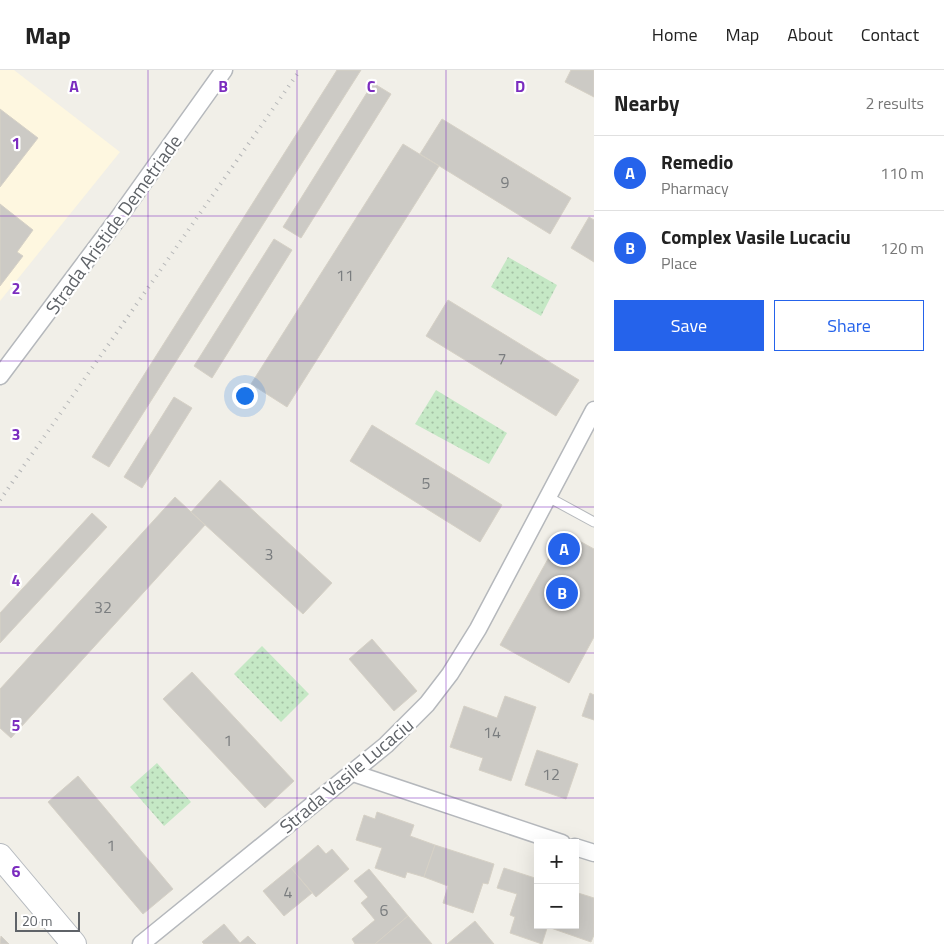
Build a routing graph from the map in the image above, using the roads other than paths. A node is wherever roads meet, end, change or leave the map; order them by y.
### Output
1 (224, 70) edge
2 (0, 376) edge
3 (594, 410) edge
4 (589, 431) edge
5 (548, 497) junction
6 (594, 522) edge
7 (353, 772) junction
8 (550, 839) edge
9 (579, 848) edge
10 (594, 853) edge
11 (0, 856) edge
12 (74, 944) edge
13 (141, 944) edge

1 - 2 street, Strada Aristide Demetriade
3 - 4 street, Strada Vasile Lucaciu
4 - 5 street, Strada Vasile Lucaciu
5 - 6 lane
5 - 7 street, Strada Vasile Lucaciu
7 - 8 street
7 - 13 street, Strada Vasile Lucaciu
9 - 10 street
11 - 12 main road

